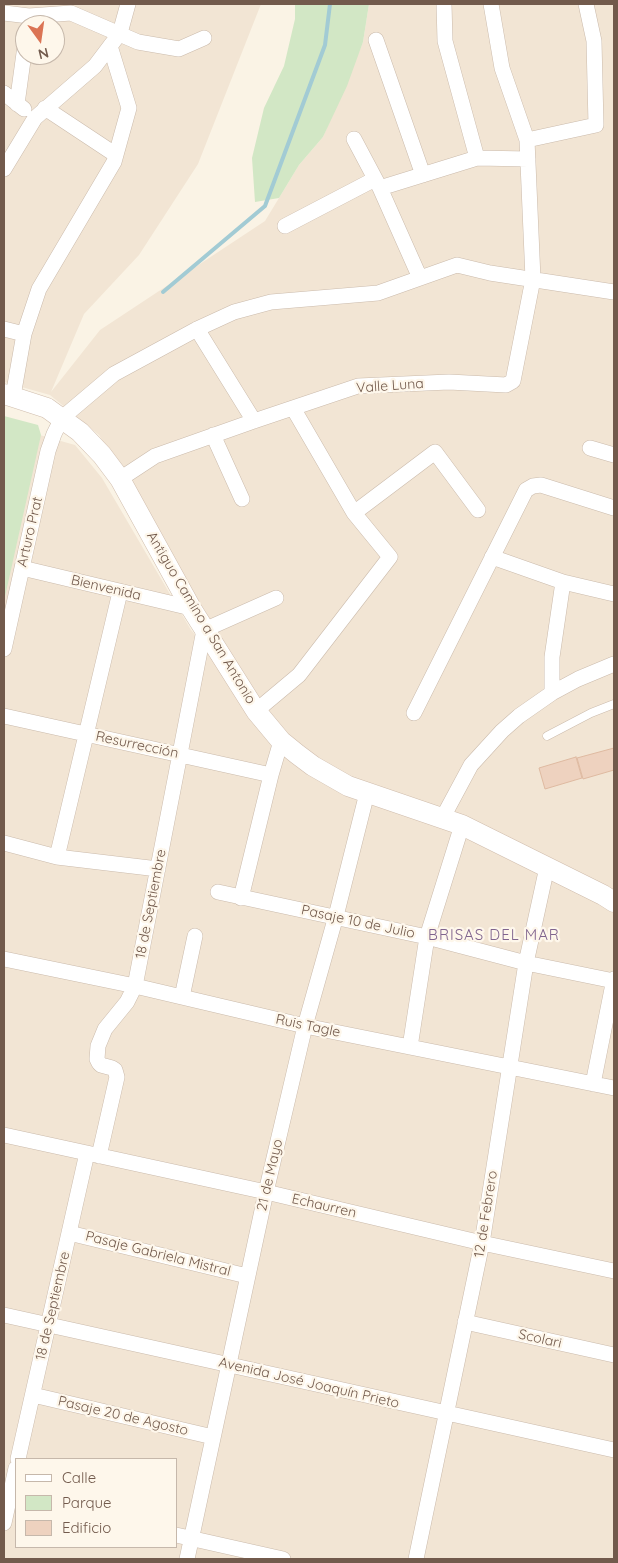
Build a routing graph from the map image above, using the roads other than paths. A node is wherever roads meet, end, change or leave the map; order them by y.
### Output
1 (128, 4) edge
2 (444, 4) edge
3 (491, 4) edge
4 (586, 4) edge
5 (61, 15) edge
6 (120, 33) junction
7 (204, 38) dead end
8 (376, 40) dead end
9 (110, 46) junction
10 (22, 65) edge
11 (4, 93) edge
12 (17, 104) junction
13 (40, 113) junction
14 (354, 139) dead end
15 (527, 140) junction
16 (116, 155) junction
17 (477, 158) junction
18 (528, 159) junction
19 (4, 168) edge
20 (423, 175) junction
21 (378, 184) junction
22 (284, 226) dead end
23 (420, 278) junction
24 (533, 279) junction
25 (614, 292) edge
26 (4, 329) edge
27 (197, 329) junction
28 (24, 334) junction
29 (8, 395) edge
30 (293, 408) junction
31 (62, 418) junction
32 (254, 421) junction
33 (213, 435) junction
34 (590, 448) dead end
35 (614, 455) edge
36 (120, 479) junction
37 (242, 499) dead end
38 (614, 508) edge
39 (478, 510) dead end
40 (354, 514) junction
41 (492, 557) junction
42 (22, 568) junction
43 (563, 582) junction
44 (120, 592) junction
45 (614, 594) edge
46 (276, 598) dead end
47 (191, 608) junction
48 (204, 630) junction
49 (4, 649) edge
50 (614, 664) edge
51 (552, 693) junction
52 (614, 704) edge
53 (256, 711) junction
54 (414, 713) dead end
55 (4, 716) edge
56 (86, 734) junction
57 (547, 736) dead end
58 (282, 741) junction
59 (180, 755) junction
60 (271, 775) junction
61 (367, 793) junction
62 (442, 819) junction
63 (462, 825) junction
64 (4, 843) edge
65 (57, 857) junction
66 (547, 867) junction
67 (158, 869) junction
68 (218, 892) dead end
69 (241, 898) junction
70 (614, 902) edge
71 (336, 916) junction
72 (195, 936) dead end
73 (428, 937) junction
74 (4, 959) edge
75 (526, 963) junction
76 (614, 980) edge
77 (135, 986) junction
78 (182, 997) junction
79 (305, 1026) junction
80 (410, 1047) junction
81 (509, 1068) junction
82 (593, 1084) junction
83 (614, 1088) edge
84 (4, 1135) edge
85 (93, 1155) junction
86 (266, 1192) junction
87 (70, 1233) junction
88 (482, 1243) junction
89 (614, 1271) edge
90 (247, 1276) junction
91 (4, 1315) edge
92 (465, 1322) junction
93 (48, 1325) junction
94 (614, 1355) edge
95 (228, 1365) junction
96 (33, 1394) junction
97 (446, 1413) junction
98 (213, 1437) junction
99 (614, 1450) edge
100 (18, 1458) edge
101 (15, 1473) edge
102 (10, 1496) edge
103 (4, 1523) edge
104 (184, 1537) edge
105 (187, 1559) edge
106 (283, 1559) edge
107 (416, 1559) edge

1 - 6 street
2 - 17 street
3 - 15 street, Valle Luna
4 - 15 street
5 - 6 street
6 - 7 street
6 - 9 street
8 - 20 street
9 - 13 street
9 - 16 street
10 - 12 street
11 - 12 street
12 - 13 street
13 - 16 street
13 - 19 street
14 - 21 street
15 - 18 street, Valle Luna
16 - 28 street
17 - 18 street
17 - 20 street
18 - 24 street, Valle Luna
20 - 21 street
21 - 22 street
21 - 23 street
23 - 24 street
23 - 27 street
24 - 25 street
24 - 30 street, Valle Luna
26 - 28 street
27 - 31 street
27 - 32 street
28 - 29 street
29 - 31 street, Antiguo Camino a San Antonio
30 - 32 street, Valle Luna
30 - 40 street
31 - 36 street, Antiguo Camino a San Antonio
31 - 42 street, Arturo Prat
32 - 33 street, Valle Luna
33 - 36 street, Valle Luna
33 - 37 street
34 - 35 street
36 - 47 street, Antiguo Camino a San Antonio
38 - 41 street
39 - 40 street
40 - 53 street
41 - 43 street
41 - 54 street
42 - 44 street, Bienvenida
42 - 49 street, Arturo Prat
43 - 45 street
43 - 51 street
44 - 47 street, Bienvenida
44 - 56 street
46 - 48 street
47 - 48 street, Antiguo Camino a San Antonio
48 - 53 street, Antiguo Camino a San Antonio
48 - 59 street, 18 de Septiembre
50 - 51 street
51 - 62 street
52 - 57 lane
53 - 58 street, Antiguo Camino a San Antonio
55 - 56 street, Resurrección
56 - 59 street, Resurrección
56 - 65 street
58 - 60 street
58 - 61 street, Antiguo Camino a San Antonio
59 - 60 street, Resurrección
59 - 67 street, 18 de Septiembre
60 - 69 street
61 - 62 street, Antiguo Camino a San Antonio
61 - 71 street, 21 de Mayo
62 - 63 street, Antiguo Camino a San Antonio
63 - 66 street, Antiguo Camino a San Antonio
63 - 73 street
64 - 65 street
65 - 67 street
66 - 70 street, Antiguo Camino a San Antonio
66 - 75 street, 12 de Febrero
67 - 77 street, 18 de Septiembre
68 - 69 street, Pasaje 10 de Julio
69 - 71 street, Pasaje 10 de Julio
71 - 73 street, Pasaje 10 de Julio
71 - 79 street, 21 de Mayo
72 - 78 street
73 - 75 street, Pasaje 10 de Julio
73 - 80 street
74 - 77 street, Ruis Tagle
75 - 76 street, Pasaje 10 de Julio
75 - 81 street, 12 de Febrero
76 - 82 street
77 - 78 street, Ruis Tagle
77 - 85 street, 18 de Septiembre
78 - 79 street, Ruis Tagle
79 - 80 street, Ruis Tagle
79 - 86 street, 21 de Mayo
80 - 81 street, Ruis Tagle
81 - 82 street, Ruis Tagle
81 - 88 street, 12 de Febrero
82 - 83 street, Ruis Tagle
84 - 85 street, Echaurren
85 - 86 street, Echaurren
85 - 87 street, 18 de Septiembre
86 - 88 street, Echaurren
86 - 90 street, 21 de Mayo
87 - 90 street, Pasaje Gabriela Mistral
87 - 93 street, 18 de Septiembre
88 - 89 street, Echaurren
88 - 92 street, 12 de Febrero
90 - 95 street, 21 de Mayo
91 - 93 street, Avenida José Joaquín Prieto
92 - 94 street, Scolari
92 - 97 street, 12 de Febrero
93 - 95 street, Avenida José Joaquín Prieto
93 - 96 street, 18 de Septiembre
95 - 97 street, Avenida José Joaquín Prieto
95 - 98 street, 21 de Mayo
96 - 98 street, Pasaje 20 de Agosto
96 - 100 street, 18 de Septiembre
97 - 99 street, Avenida José Joaquín Prieto
97 - 107 street, 12 de Febrero
98 - 104 street, 21 de Mayo
101 - 102 street
102 - 103 street
104 - 105 street, 21 de Mayo
104 - 106 street

